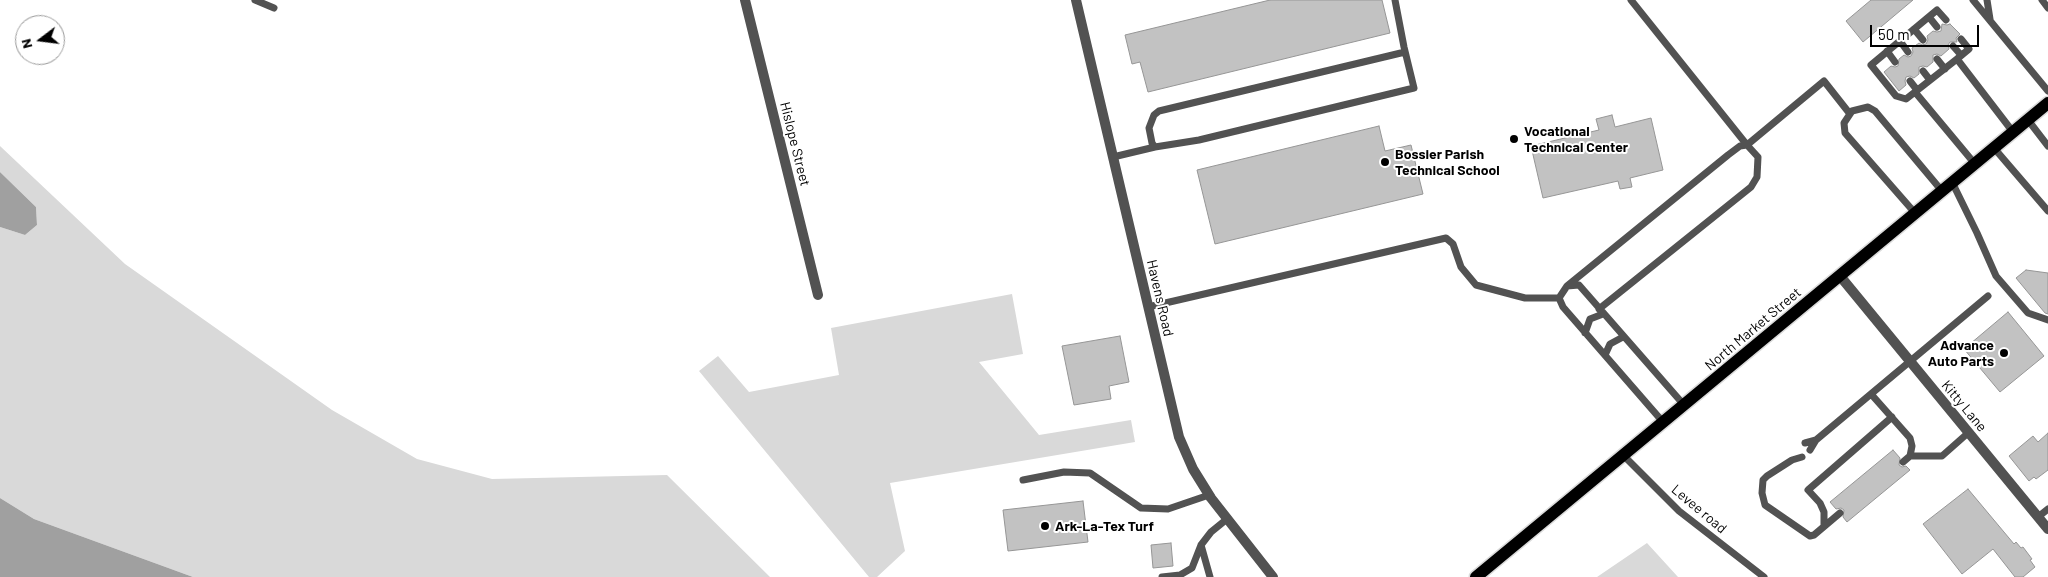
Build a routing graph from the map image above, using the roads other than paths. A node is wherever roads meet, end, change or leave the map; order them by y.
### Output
1 (255, 0) edge
2 (745, 0) edge
3 (1076, 0) edge
4 (1395, 0) edge
5 (1631, 0) edge
6 (1973, 0) edge
7 (1987, 0) edge
8 (2042, 0) edge
9 (274, 8) dead end
10 (2048, 8) edge
11 (1929, 17) junction
12 (1946, 20) dead end
13 (1990, 21) junction
14 (1937, 28) dead end
15 (1914, 29) junction
16 (1961, 39) dead end
17 (1922, 40) dead end
18 (1900, 41) junction
19 (1953, 46) dead end
20 (1887, 51) junction
21 (1405, 52) junction
22 (1908, 52) dead end
23 (1959, 57) junction
24 (1937, 59) dead end
25 (1895, 62) dead end
26 (1944, 69) junction
27 (1923, 71) dead end
28 (1930, 80) junction
29 (1910, 81) dead end
30 (1916, 91) junction
31 (2048, 91) edge
32 (2048, 103) edge
33 (1850, 114) junction
34 (2028, 120) junction
35 (2013, 132) junction
36 (1747, 145) junction
37 (2048, 146) edge
38 (1155, 147) junction
39 (1994, 148) junction
40 (1113, 157) junction
41 (1975, 164) junction
42 (1952, 182) junction
43 (1942, 191) junction
44 (2048, 211) edge
45 (1915, 213) junction
46 (1840, 276) junction
47 (1567, 286) junction
48 (818, 295) dead end
49 (1988, 296) dead end
50 (1560, 298) junction
51 (1148, 307) junction
52 (1601, 311) junction
53 (2048, 320) edge
54 (1585, 333) junction
55 (1623, 337) junction
56 (1604, 355) junction
57 (1909, 361) junction
58 (1871, 394) junction
59 (1684, 405) junction
60 (1892, 417) junction
61 (1663, 422) junction
62 (1968, 432) junction
63 (1816, 440) junction
64 (1805, 443) dead end
65 (1797, 450) dead end
66 (1810, 450) dead end
67 (1623, 455) junction
68 (1802, 456) dead end
69 (1910, 456) junction
70 (1792, 460) junction
71 (1903, 462) dead end
72 (1023, 480) dead end
73 (1209, 495) junction
74 (2048, 508) edge
75 (1840, 513) dead end
76 (2038, 517) junction
77 (1228, 519) junction
78 (1824, 526) junction
79 (2048, 529) edge
80 (1201, 545) junction
81 (1162, 577) edge
82 (1210, 577) edge
83 (1273, 577) edge
84 (1476, 577) edge
85 (1764, 577) edge

1 - 9 lane
2 - 48 street, Hislope Street
3 - 40 street, Havens Road
4 - 21 lane
5 - 36 lane
6 - 13 lane
7 - 13 lane
8 - 10 lane
11 - 12 lane
11 - 14 lane
11 - 15 lane
13 - 31 lane
15 - 17 lane
15 - 18 lane
16 - 23 lane
18 - 20 lane
18 - 22 lane
19 - 23 lane
20 - 25 lane
20 - 30 lane
21 - 38 lane
21 - 38 lane
23 - 26 lane
23 - 35 lane
24 - 26 lane
26 - 28 lane
27 - 28 lane
28 - 30 lane
29 - 30 lane
30 - 41 lane
32 - 34 main road, North Market Street
33 - 36 lane
33 - 43 lane
33 - 45 lane
34 - 35 main road, North Market Street
34 - 37 lane
35 - 39 main road, North Market Street
36 - 47 lane
36 - 52 lane
38 - 40 lane
39 - 41 main road, North Market Street
39 - 44 lane
40 - 51 street, Havens Road
41 - 42 main road, North Market Street
42 - 43 main road, North Market Street
42 - 53 lane
43 - 45 main road, North Market Street
45 - 46 main road, North Market Street
46 - 57 street, Kitty Lane
46 - 59 main road, North Market Street
47 - 50 lane
47 - 52 lane
49 - 57 lane
50 - 51 lane
50 - 54 lane
51 - 73 street, Havens Road
52 - 54 lane
52 - 55 lane
54 - 56 lane
55 - 56 lane
55 - 59 lane
56 - 61 lane
57 - 58 lane
57 - 62 street, Kitty Lane
58 - 60 lane
58 - 63 lane
59 - 61 main road, North Market Street
60 - 69 lane
60 - 78 lane
61 - 67 main road, North Market Street
62 - 69 lane
62 - 76 street, Kitty Lane
63 - 64 lane
63 - 66 lane
65 - 70 lane
67 - 84 main road, North Market Street
67 - 85 lane, Levee road
68 - 70 lane
69 - 71 lane
70 - 78 lane
72 - 73 lane
73 - 77 street, Havens Road
74 - 76 lane
75 - 78 lane
76 - 79 street, Kitty Lane
77 - 80 lane
77 - 83 street, Havens Road
80 - 81 lane
80 - 82 lane

